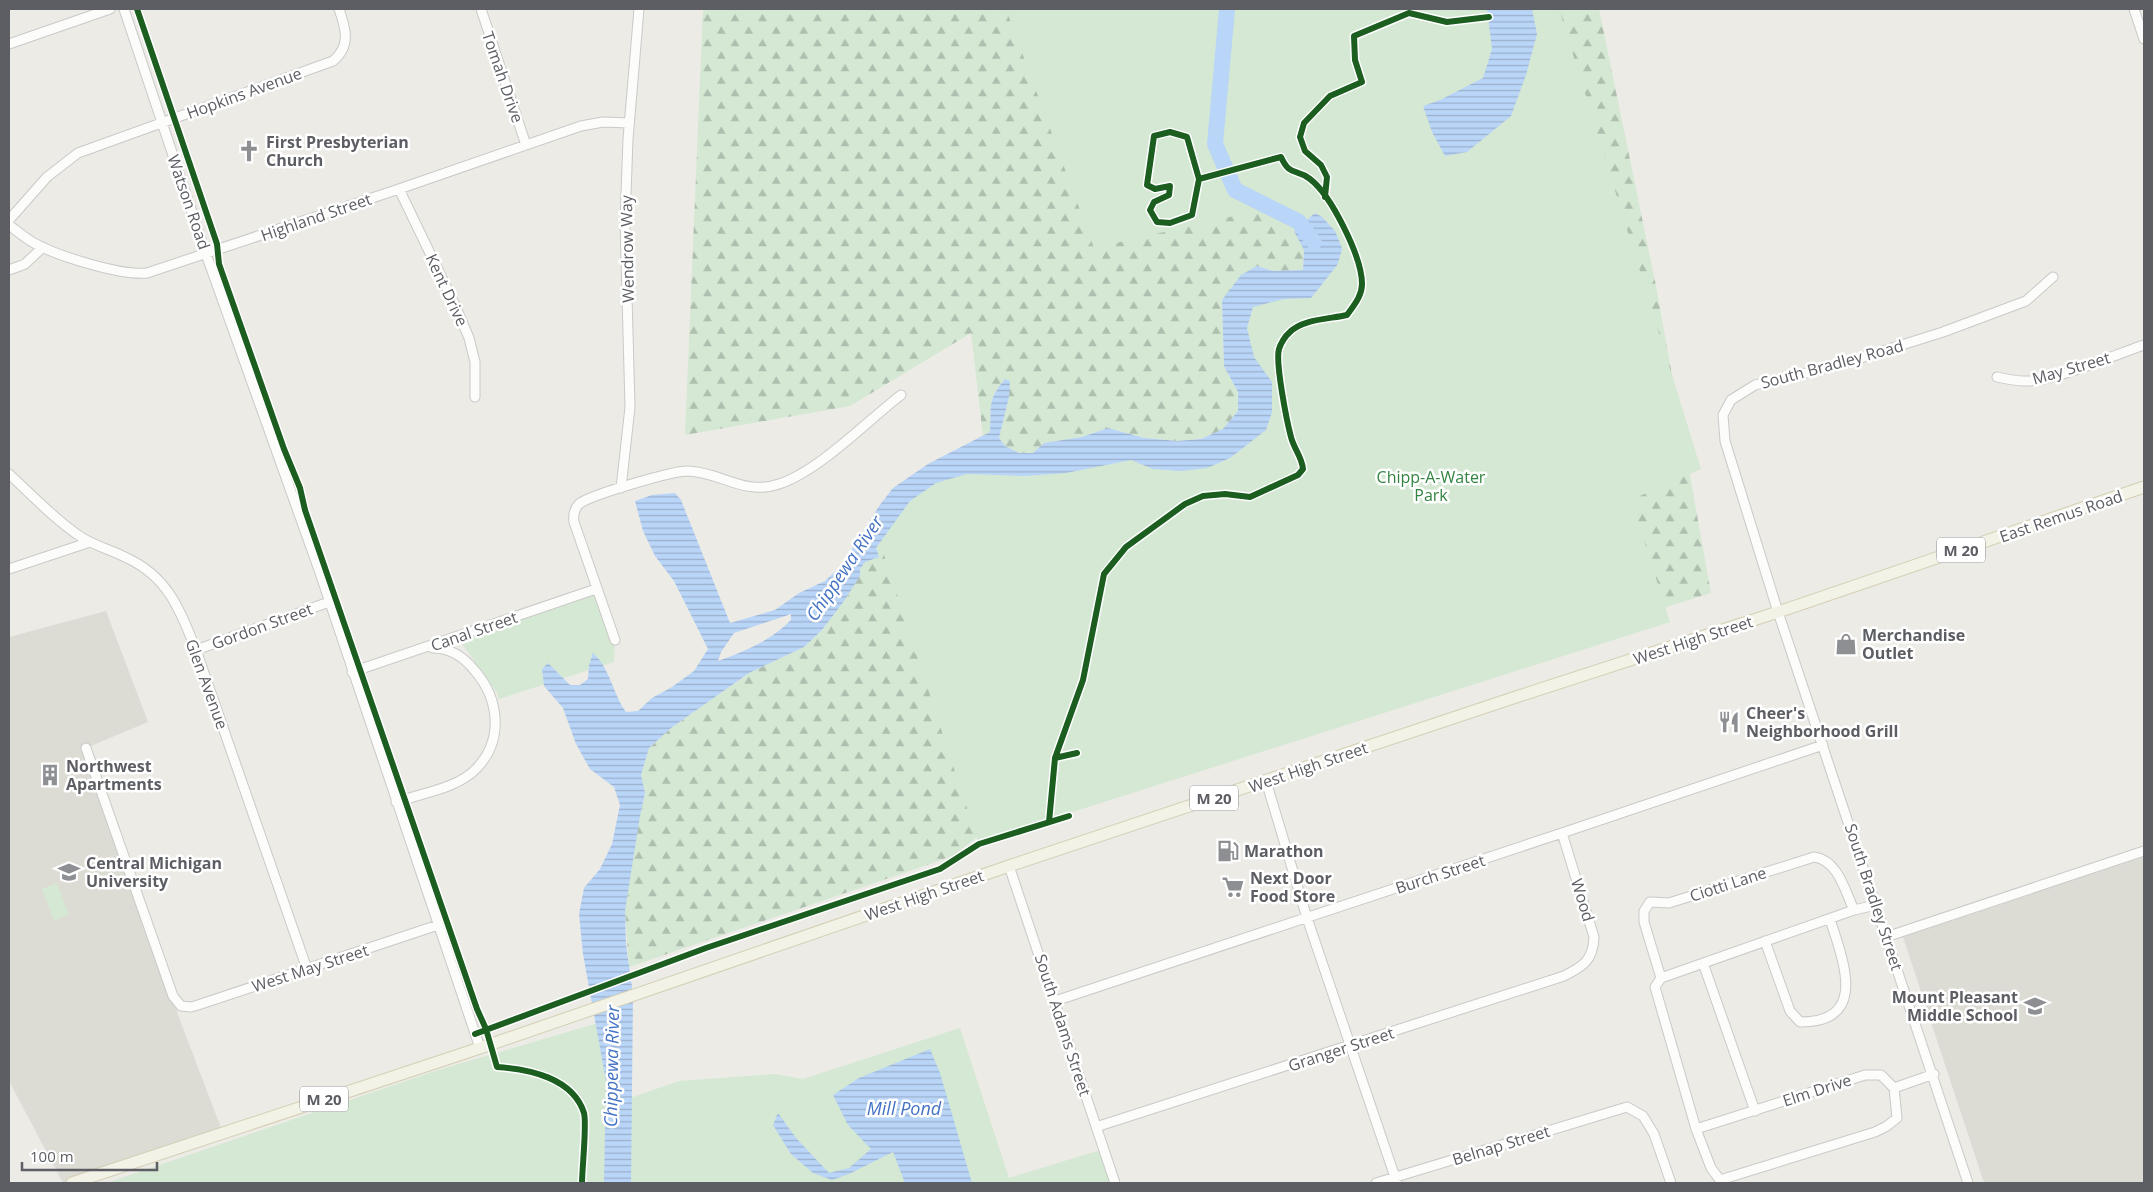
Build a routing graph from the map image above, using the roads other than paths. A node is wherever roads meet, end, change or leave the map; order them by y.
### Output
1 (110, 9) edge
2 (124, 9) edge
3 (339, 9) edge
4 (481, 9) edge
5 (639, 9) edge
6 (2134, 9) edge
7 (2144, 39) edge
8 (9, 44) edge
9 (162, 122) junction
10 (629, 123) junction
11 (526, 145) junction
12 (398, 189) junction
13 (9, 220) edge
14 (9, 225) edge
15 (43, 247) junction
16 (206, 254) junction
17 (9, 270) edge
18 (2053, 277) dead end
19 (2144, 345) edge
20 (1997, 377) dead end
21 (901, 395) dead end
22 (475, 397) dead end
23 (9, 474) edge
24 (622, 488) junction
25 (2144, 488) edge
26 (90, 542) junction
27 (9, 569) edge
28 (596, 589) junction
29 (329, 602) junction
30 (1778, 612) junction
31 (615, 640) dead end
32 (425, 648) junction
33 (196, 650) junction
34 (352, 672) junction
35 (1823, 745) junction
36 (86, 748) dead end
37 (1266, 781) junction
38 (396, 802) junction
39 (1562, 834) junction
40 (2144, 851) edge
41 (1009, 866) junction
42 (1876, 905) junction
43 (1854, 910) junction
44 (1307, 918) junction
45 (1830, 919) junction
46 (438, 925) junction
47 (1886, 937) junction
48 (1765, 942) junction
49 (1703, 963) junction
50 (1584, 966) joint
51 (307, 969) junction
52 (1661, 978) junction
53 (1055, 1001) junction
54 (1351, 1046) junction
55 (480, 1048) junction
56 (1934, 1074) junction
57 (1894, 1088) junction
58 (1755, 1110) junction
59 (1096, 1127) junction
60 (1696, 1129) junction
61 (1396, 1180) edge
62 (72, 1183) edge
63 (1115, 1183) edge
64 (1376, 1183) edge
65 (1671, 1183) edge
66 (1968, 1183) edge

1 - 8 street
2 - 9 street, Watson Road
3 - 9 street, Hopkins Avenue
4 - 11 street, Tomah Drive
5 - 10 street, Wendrow Way
6 - 7 street
9 - 13 street, Hopkins Avenue
9 - 16 street, Watson Road
10 - 11 street, Highland Street
10 - 24 street, Wendrow Way
11 - 12 street, Highland Street
12 - 16 street, Highland Street
12 - 22 street, Kent Drive
14 - 15 street, Highland Street
15 - 16 street, Highland Street
15 - 17 street
16 - 29 street, Watson Road
18 - 30 street, South Bradley Road
19 - 20 street, May Street
21 - 24 street
23 - 26 street, Glen Avenue
24 - 28 street
25 - 30 main road, East Remus Road / M 20
26 - 27 street
26 - 33 street, Glen Avenue
28 - 31 street
28 - 32 street, Canal Street
29 - 33 street, Gordon Street
29 - 34 street, Watson Road
30 - 35 street, South Bradley Street
30 - 37 main road, West High Street / M 20
32 - 34 street, Canal Street
32 - 38 street
33 - 51 street, Glen Avenue
34 - 38 street, Watson Road
35 - 39 street, Burch Street
35 - 42 street, South Bradley Street
36 - 51 street, West May Street
37 - 41 main road, West High Street / M 20
37 - 44 street
38 - 46 street, Watson Road
39 - 44 street, Burch Street
39 - 50 street, Wood
40 - 47 street
41 - 53 street, South Adams Street
41 - 55 main road, West High Street / M 20
42 - 43 street
42 - 47 street, South Bradley Street
43 - 45 street
43 - 52 street, Ciotti Lane
44 - 53 street, Burch Street
44 - 54 street
45 - 48 street
45 - 48 street
46 - 51 street, West May Street
46 - 55 street, Watson Road
47 - 56 street, South Bradley Street
48 - 49 street
49 - 52 street
49 - 58 street
50 - 54 street, Granger Street
52 - 60 street
53 - 59 street, South Adams Street
54 - 59 street, Granger Street
54 - 61 street
55 - 62 main road, West High Street / M 20
56 - 57 street
56 - 66 street, South Bradley Street
57 - 58 street, Elm Drive
57 - 60 street
58 - 60 street, Elm Drive
59 - 63 street, South Adams Street
61 - 64 street, Belnap Street
61 - 65 street, Belnap Street

